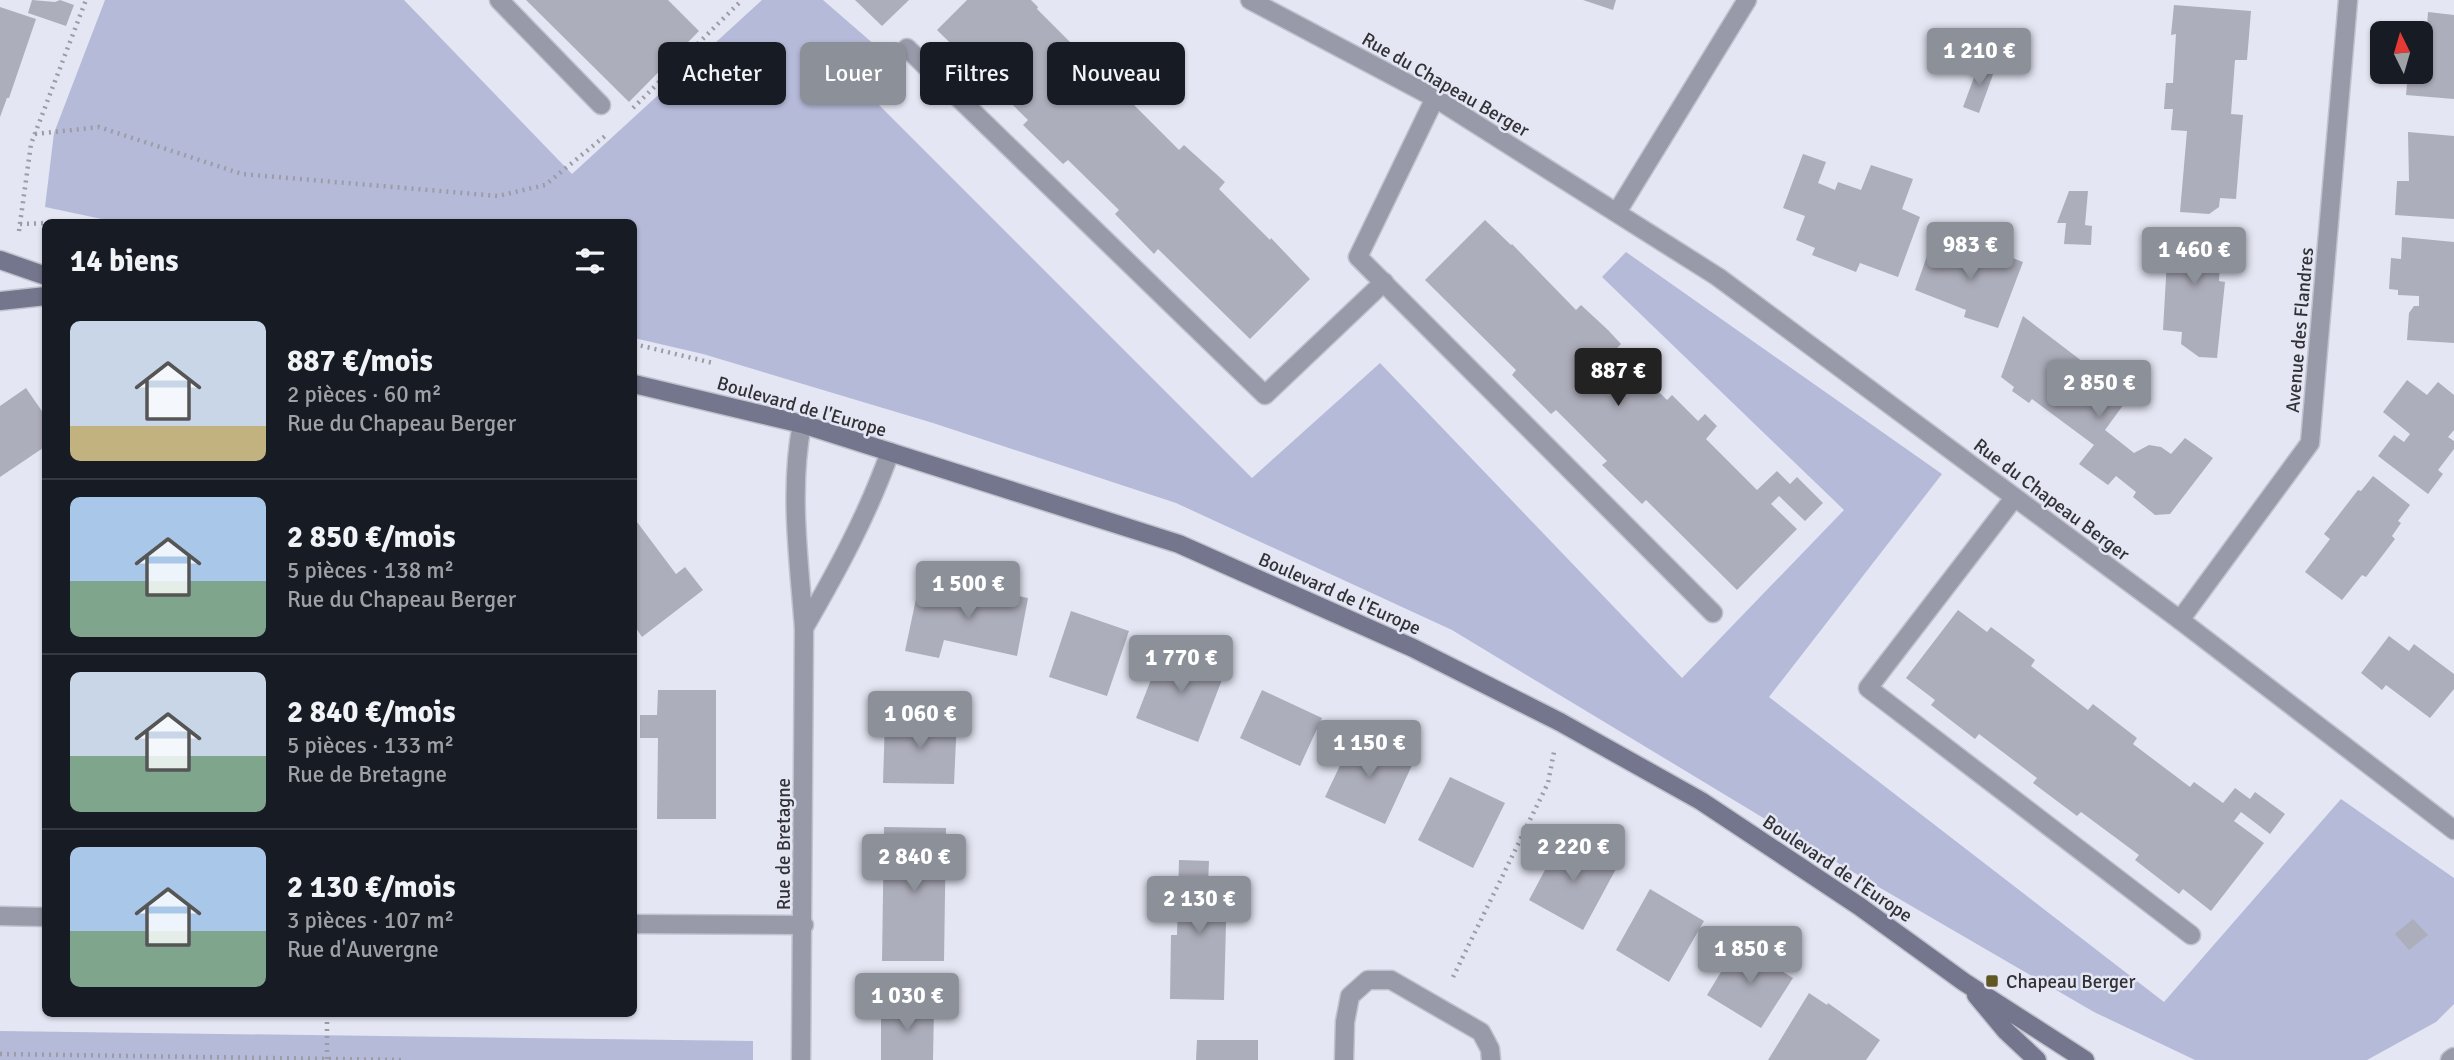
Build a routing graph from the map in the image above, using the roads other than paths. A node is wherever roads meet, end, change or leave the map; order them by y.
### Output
1 (499, 0) edge
2 (1747, 0) edge
3 (2348, 0) edge
4 (1255, 1) edge
5 (907, 48) dead end
6 (1435, 98) junction
7 (601, 104) road end
8 (1617, 212) junction
9 (0, 260) edge
10 (42, 275) edge
11 (1384, 282) junction
12 (42, 296) edge
13 (0, 301) edge
14 (637, 385) edge
15 (803, 424) junction
16 (890, 452) junction
17 (2014, 498) junction
18 (1713, 613) dead end
19 (2179, 621) junction
20 (804, 628) junction
21 (2454, 830) edge
22 (0, 916) edge
23 (42, 917) edge
24 (637, 924) edge
25 (804, 925) junction
26 (2191, 935) dead end
27 (1964, 982) junction
28 (2454, 1056) edge
29 (801, 1060) edge
30 (1344, 1060) edge
31 (1491, 1060) edge
32 (2037, 1060) edge
33 (2085, 1060) edge
34 (2450, 1060) edge

1 - 7 street
2 - 8 street
3 - 19 street, Avenue des Flandres
4 - 6 street, Rue du Chapeau Berger
5 - 11 street
6 - 8 street, Rue du Chapeau Berger
6 - 11 street
8 - 17 street, Rue du Chapeau Berger
9 - 10 street
11 - 18 street
12 - 13 street
14 - 15 street, Boulevard de l'Europe
15 - 16 street, Boulevard de l'Europe
15 - 20 street, Rue de Bretagne
16 - 20 street, Rue de Bretagne
16 - 27 street, Boulevard de l'Europe
17 - 19 street, Rue du Chapeau Berger
17 - 26 street
19 - 21 street, Rue du Chapeau Berger
20 - 25 street, Rue de Bretagne
22 - 23 street
24 - 25 street
25 - 29 street, Rue de Bretagne
27 - 32 street, Boulevard de l'Europe
27 - 33 street, Boulevard de l'Europe
28 - 34 street
30 - 31 street

